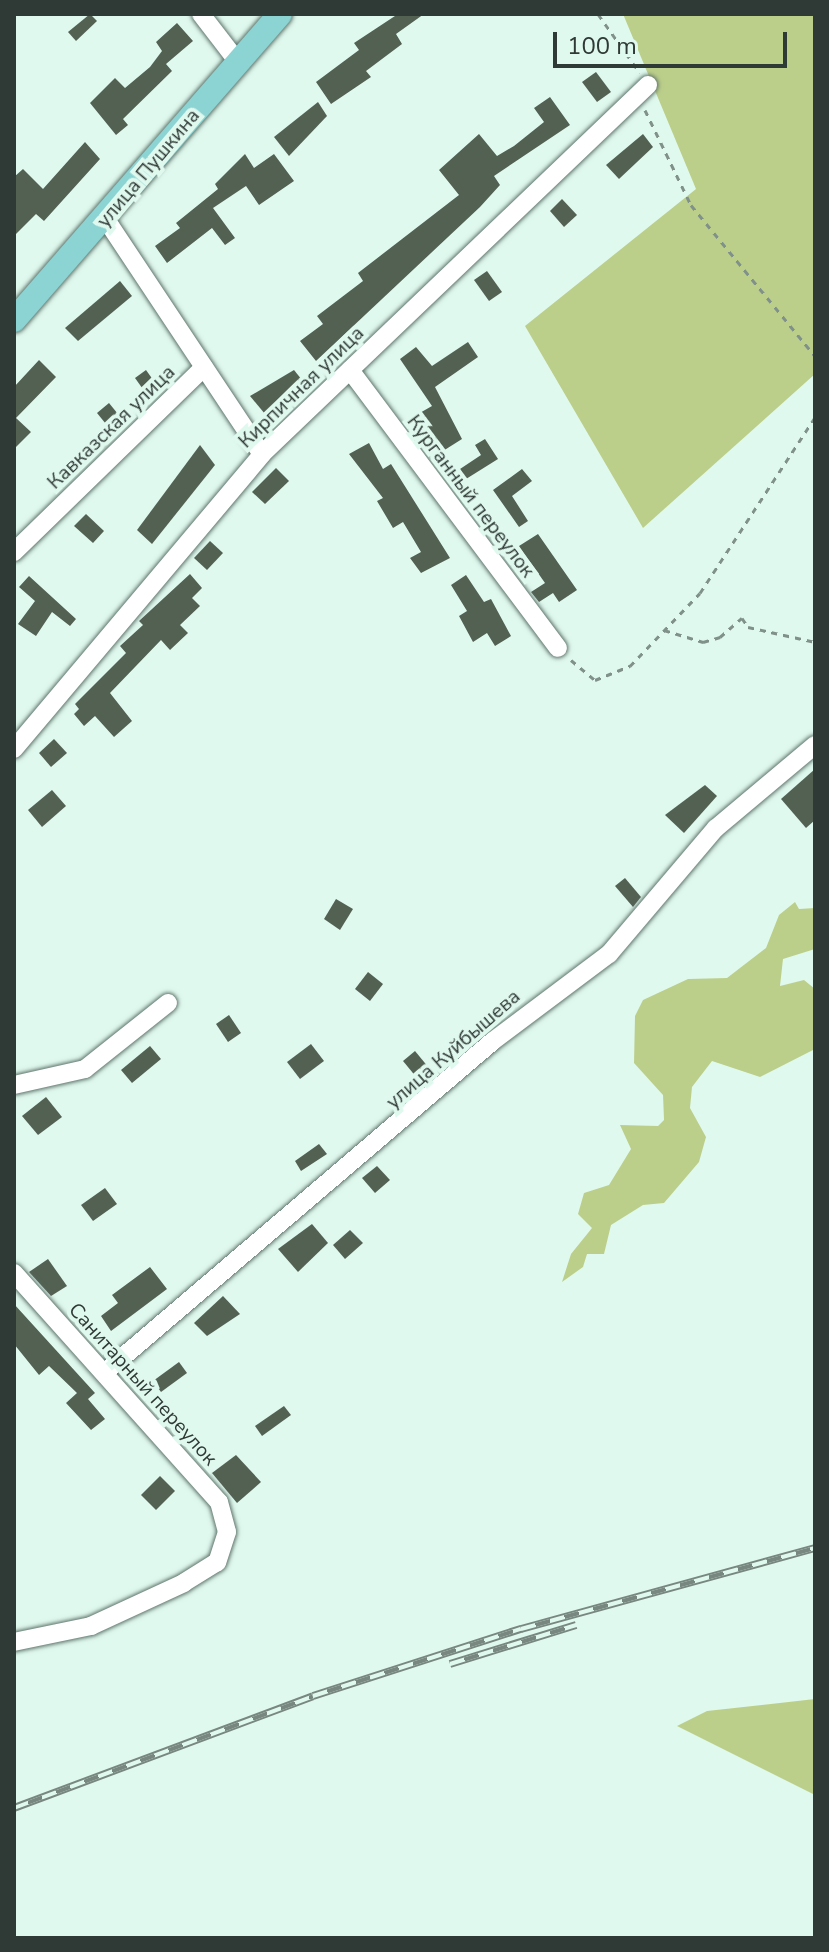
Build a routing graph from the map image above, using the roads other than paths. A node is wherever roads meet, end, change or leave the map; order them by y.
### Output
1 (201, 14) edge
2 (280, 14) edge
3 (238, 62) junction
4 (642, 90) road end
5 (105, 218) junction
6 (14, 320) edge
7 (204, 367) junction
8 (350, 370) junction
9 (262, 454) junction
10 (14, 552) edge
11 (558, 648) road end
12 (815, 745) edge
13 (14, 749) edge
14 (168, 1003) dead end
15 (14, 1085) edge
16 (14, 1273) edge
17 (104, 1373) junction
18 (14, 1642) edge

1 - 3 street
2 - 3 main road, улица Пушкина
3 - 5 main road, улица Пушкина
4 - 8 street, Кирпичная улица
5 - 6 main road, улица Пушкина
5 - 7 street
7 - 9 street
7 - 10 street, Кавказская улица
8 - 9 street, Кирпичная улица
8 - 11 street, Курганный переулок
9 - 13 street, Кирпичная улица
12 - 17 street, улица Куйбышева
14 - 15 street
16 - 17 street, Санитарный переулок
17 - 18 street, Санитарный переулок

